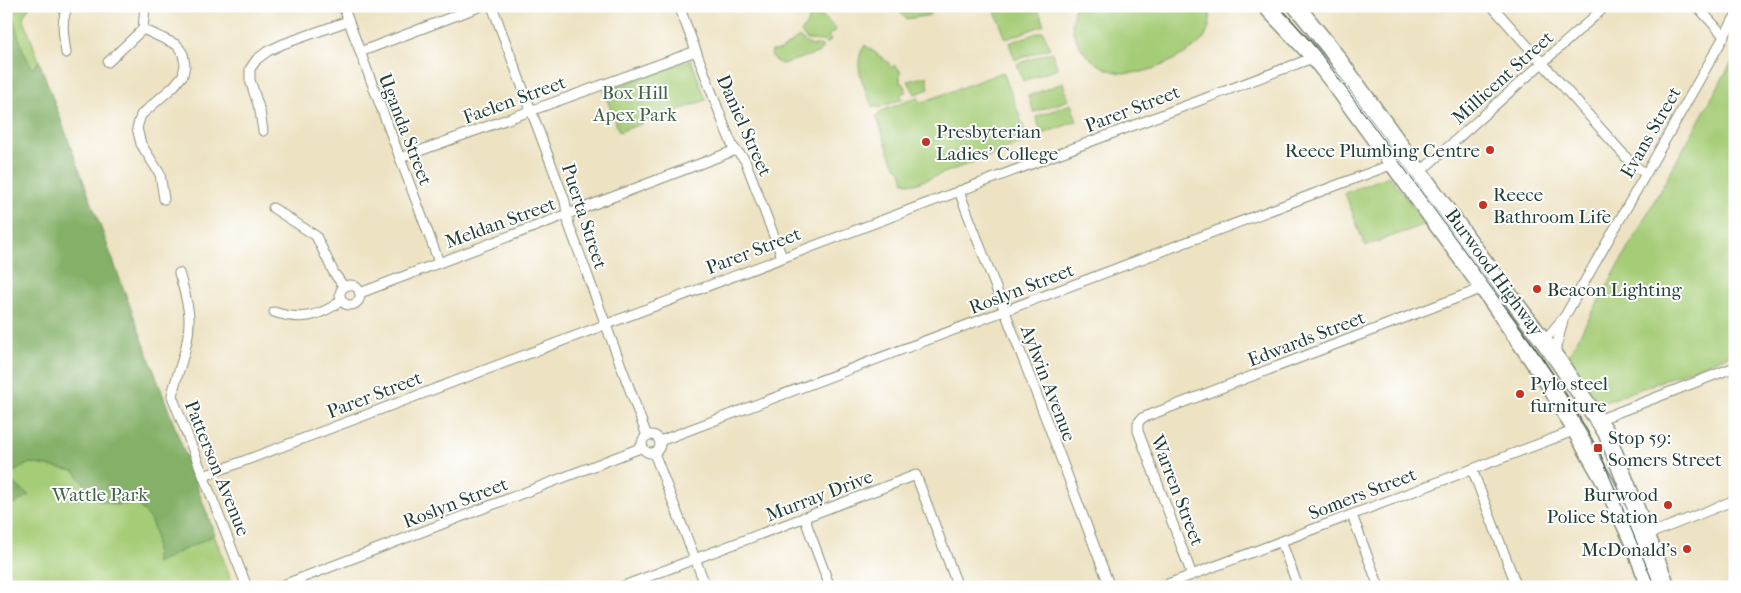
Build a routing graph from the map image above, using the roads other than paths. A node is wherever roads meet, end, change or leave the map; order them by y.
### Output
1 (68, 6) edge
2 (145, 6) edge
3 (343, 6) edge
4 (480, 6) edge
5 (492, 6) edge
6 (679, 6) edge
7 (1266, 6) edge
8 (1296, 6) edge
9 (1492, 6) edge
10 (1606, 6) edge
11 (1697, 6) edge
12 (1735, 17) edge
13 (348, 21) junction
14 (143, 29) junction
15 (1724, 36) junction
16 (1330, 48) junction
17 (696, 51) junction
18 (360, 52) junction
19 (66, 53) dead end
20 (1313, 56) junction
21 (108, 62) dead end
22 (1542, 63) junction
23 (531, 110) junction
24 (264, 132) dead end
25 (736, 150) junction
26 (400, 158) junction
27 (1392, 164) junction
28 (1420, 172) junction
29 (1645, 173) junction
30 (959, 191) junction
31 (164, 199) dead end
32 (273, 208) dead end
33 (568, 214) junction
34 (782, 257) junction
35 (439, 262) junction
36 (179, 273) dead end
37 (1498, 282) junction
38 (344, 287) junction
39 (1483, 288) junction
40 (360, 293) junction
41 (342, 300) junction
42 (274, 312) dead end
43 (1004, 312) junction
44 (1565, 316) junction
45 (605, 324) junction
46 (1544, 341) junction
47 (1557, 359) junction
48 (1735, 367) edge
49 (1549, 384) junction
50 (1142, 418) joint
51 (1598, 420) junction
52 (1576, 430) junction
53 (647, 436) junction
54 (660, 441) junction
55 (643, 447) junction
56 (654, 453) junction
57 (1472, 469) junction
58 (204, 476) junction
59 (1735, 500) edge
60 (1352, 514) junction
61 (804, 518) junction
62 (1639, 537) junction
63 (1281, 541) junction
64 (695, 559) junction
65 (1192, 575) junction
66 (1164, 586) edge
67 (247, 587) edge
68 (278, 587) edge
69 (621, 587) edge
70 (706, 587) edge
71 (830, 587) edge
72 (958, 587) edge
73 (1110, 587) edge
74 (1298, 587) edge
75 (1379, 587) edge
76 (1517, 587) edge
77 (1650, 587) edge
78 (1666, 587) edge

1 - 19 street
2 - 14 street
3 - 13 street, Uganda Street
4 - 18 street
5 - 23 street, Puerta Street
6 - 17 street, Daniel Street
7 - 20 highway, Burwood Highway
8 - 16 highway, Burwood Highway
9 - 22 street
10 - 22 street, Millicent Street
11 - 15 street
12 - 15 street, Evans Street
13 - 18 street, Uganda Street
13 - 24 street
14 - 21 street
14 - 31 street
15 - 29 street, Evans Street
16 - 20 highway
16 - 28 highway, Burwood Highway
17 - 23 street, Faelen Street
17 - 25 street, Daniel Street
18 - 26 street, Uganda Street
20 - 27 highway, Burwood Highway
20 - 30 street, Parer Street
22 - 28 street, Millicent Street
22 - 29 street
23 - 26 street, Faelen Street
23 - 33 street, Puerta Street
25 - 33 street, Meldan Street
25 - 34 street, Daniel Street
26 - 35 street, Uganda Street
27 - 39 highway, Burwood Highway
27 - 43 street, Roslyn Street
28 - 37 highway, Burwood Highway
29 - 44 street, Evans Street
30 - 34 street, Parer Street
30 - 43 street, Aylwin Avenue
32 - 38 street
33 - 35 street, Meldan Street
33 - 45 street, Puerta Street
34 - 45 street, Parer Street
35 - 40 street, Meldan Street
36 - 58 street, Patterson Avenue
37 - 39 highway
37 - 46 highway, Burwood Highway
38 - 40 street
38 - 41 street
39 - 49 highway, Burwood Highway
39 - 50 street, Edwards Street
40 - 41 street
41 - 42 street
43 - 54 street, Roslyn Street
43 - 73 street, Aylwin Avenue
44 - 46 street, Evans Street
44 - 47 street, Evans Street
45 - 53 street, Puerta Street
45 - 58 street, Parer Street
46 - 47 highway, Burwood Highway
46 - 49 highway
47 - 51 highway, Burwood Highway
48 - 51 street
49 - 52 highway, Burwood Highway
50 - 65 street, Warren Street
51 - 52 highway
51 - 62 highway, Burwood Highway
52 - 57 street, Somers Street
52 - 62 highway, Burwood Highway
53 - 54 street
53 - 55 street
54 - 56 street
55 - 56 street
55 - 68 street, Roslyn Street
56 - 64 street
57 - 60 street, Somers Street
57 - 76 street
58 - 67 street, Patterson Avenue
59 - 62 street
60 - 63 street, Somers Street
60 - 75 street
61 - 64 street, Murray Drive
61 - 71 street
61 - 72 street, Murray Drive
62 - 77 highway, Burwood Highway
62 - 78 highway, Burwood Highway
63 - 65 street, Somers Street
63 - 74 street
64 - 69 street, Murray Drive
64 - 70 street
65 - 66 street, Somers Street

